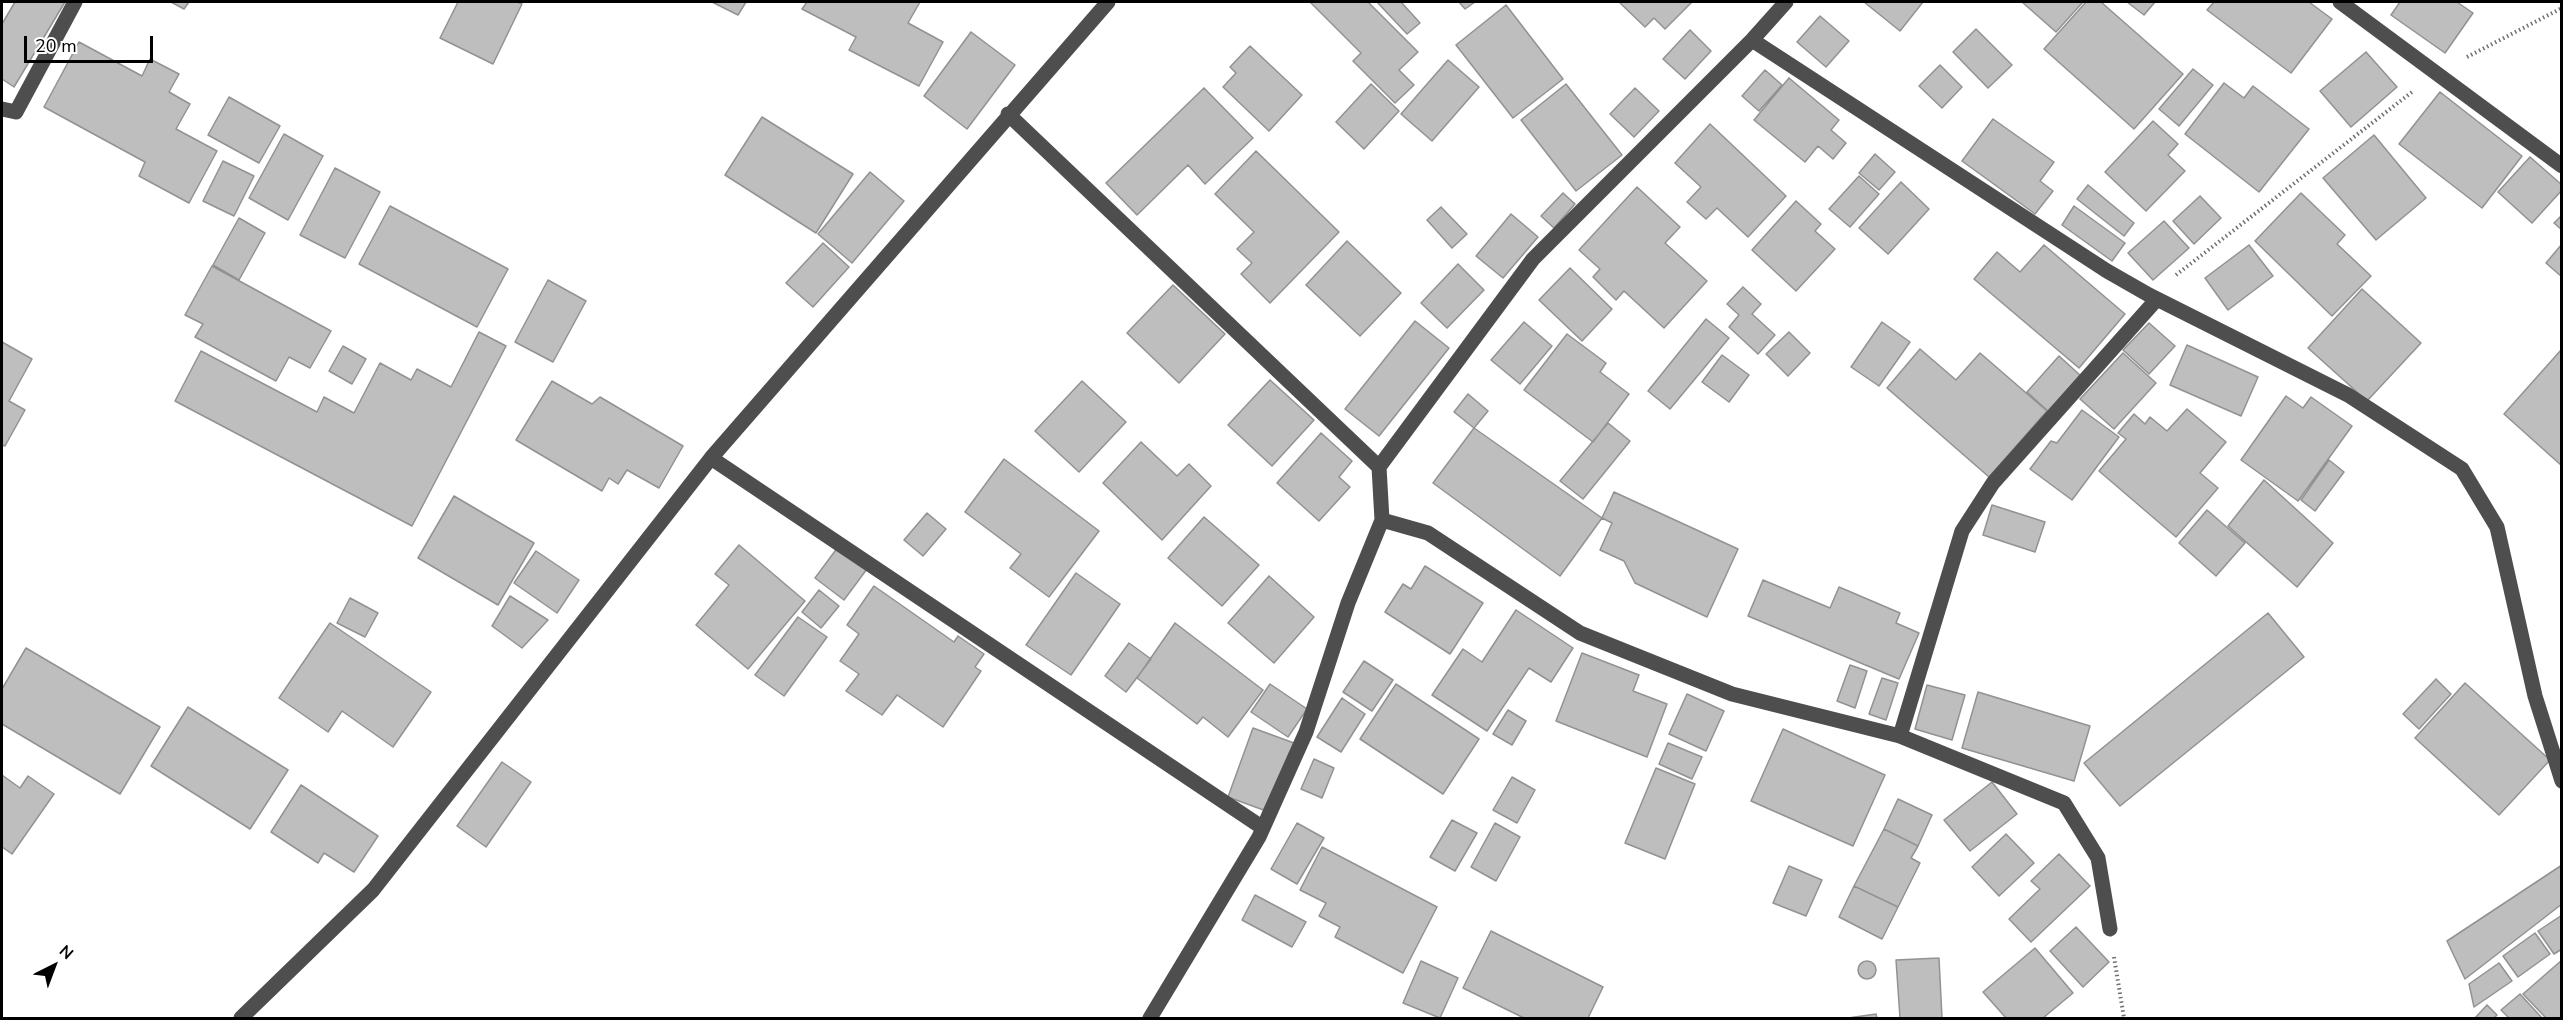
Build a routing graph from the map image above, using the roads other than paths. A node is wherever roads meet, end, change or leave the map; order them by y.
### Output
1 (75, 2) edge
2 (1108, 2) edge
3 (1786, 2) edge
4 (2340, 2) edge
5 (1752, 40) junction
6 (2, 109) edge
7 (1008, 114) junction
8 (2562, 166) edge
9 (2153, 297) junction
10 (711, 458) junction
11 (1379, 467) junction
12 (1382, 520) junction
13 (1900, 736) junction
14 (2562, 781) edge
15 (1263, 828) junction
16 (2110, 929) road end
17 (241, 1018) edge
18 (1150, 1018) edge

1 - 6 street
2 - 7 street
3 - 5 street
4 - 8 street
5 - 9 street
5 - 11 street
7 - 10 street
7 - 11 street
9 - 13 street
9 - 14 street
10 - 15 street
10 - 17 street
11 - 12 street
12 - 13 street
12 - 15 street
13 - 16 street
15 - 18 street

